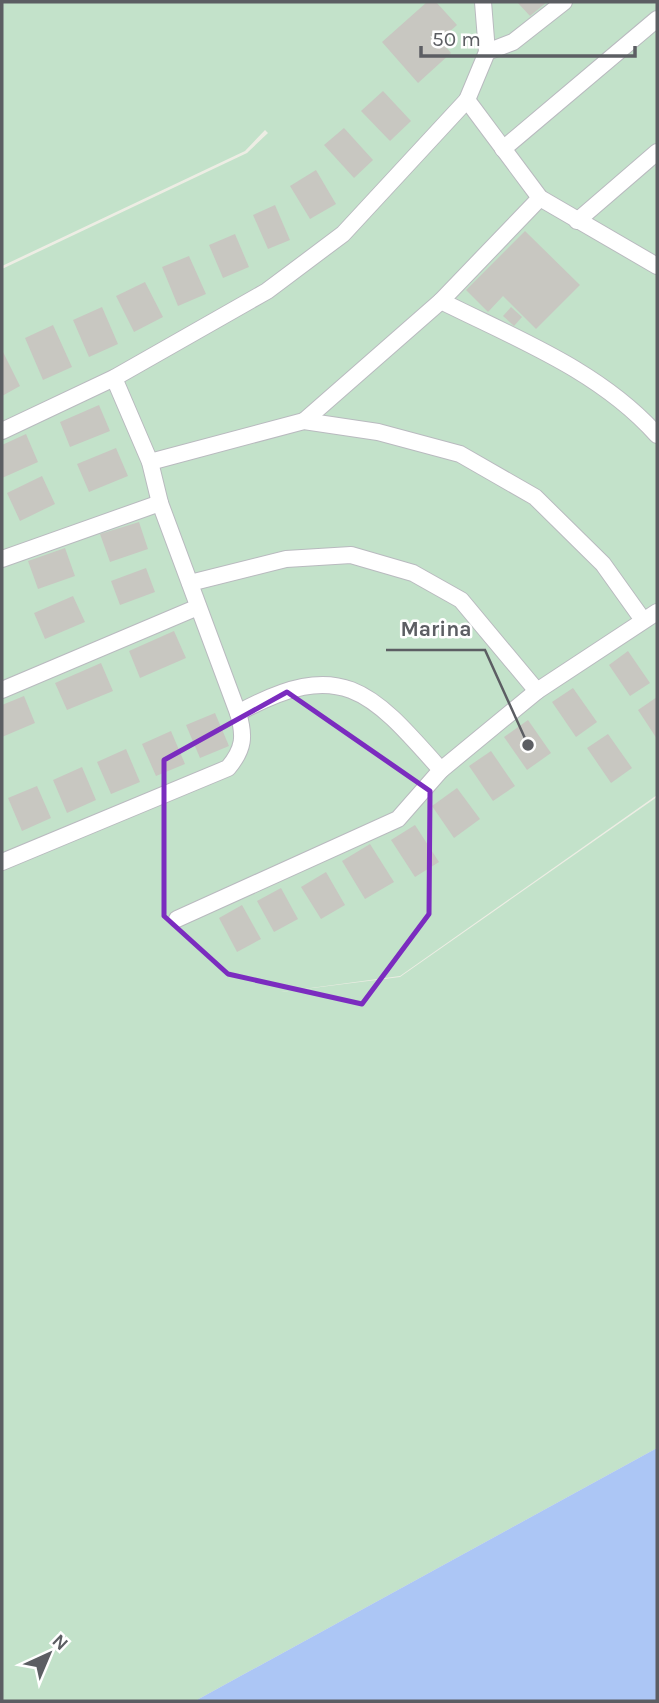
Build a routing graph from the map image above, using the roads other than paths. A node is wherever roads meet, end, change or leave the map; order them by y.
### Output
1 (483, 2) edge
2 (564, 2) edge
3 (657, 19) edge
4 (487, 52) junction
5 (467, 100) junction
6 (503, 149) junction
7 (657, 152) edge
8 (540, 198) junction
9 (577, 221) junction
10 (657, 266) edge
11 (441, 301) junction
12 (114, 378) junction
13 (304, 421) junction
14 (2, 431) edge
15 (657, 435) edge
16 (150, 462) junction
17 (160, 503) junction
18 (2, 559) edge
19 (190, 583) junction
20 (198, 607) junction
21 (650, 616) edge
22 (2, 690) edge
23 (537, 691) junction
24 (238, 713) junction
25 (442, 770) junction
26 (2, 862) edge
27 (177, 919) dead end

1 - 4 lane
2 - 4 lane
3 - 6 lane
4 - 5 lane
5 - 6 lane
5 - 12 lane
6 - 8 lane
7 - 9 lane
8 - 9 lane
8 - 11 lane
9 - 10 lane
11 - 13 lane
11 - 15 lane
12 - 14 lane
12 - 16 lane
13 - 16 lane
13 - 21 lane
16 - 17 lane
17 - 18 lane
17 - 19 lane
19 - 20 lane
19 - 23 lane
20 - 22 lane
20 - 24 lane
21 - 23 lane
23 - 25 lane
24 - 25 lane
24 - 26 lane
25 - 27 lane

